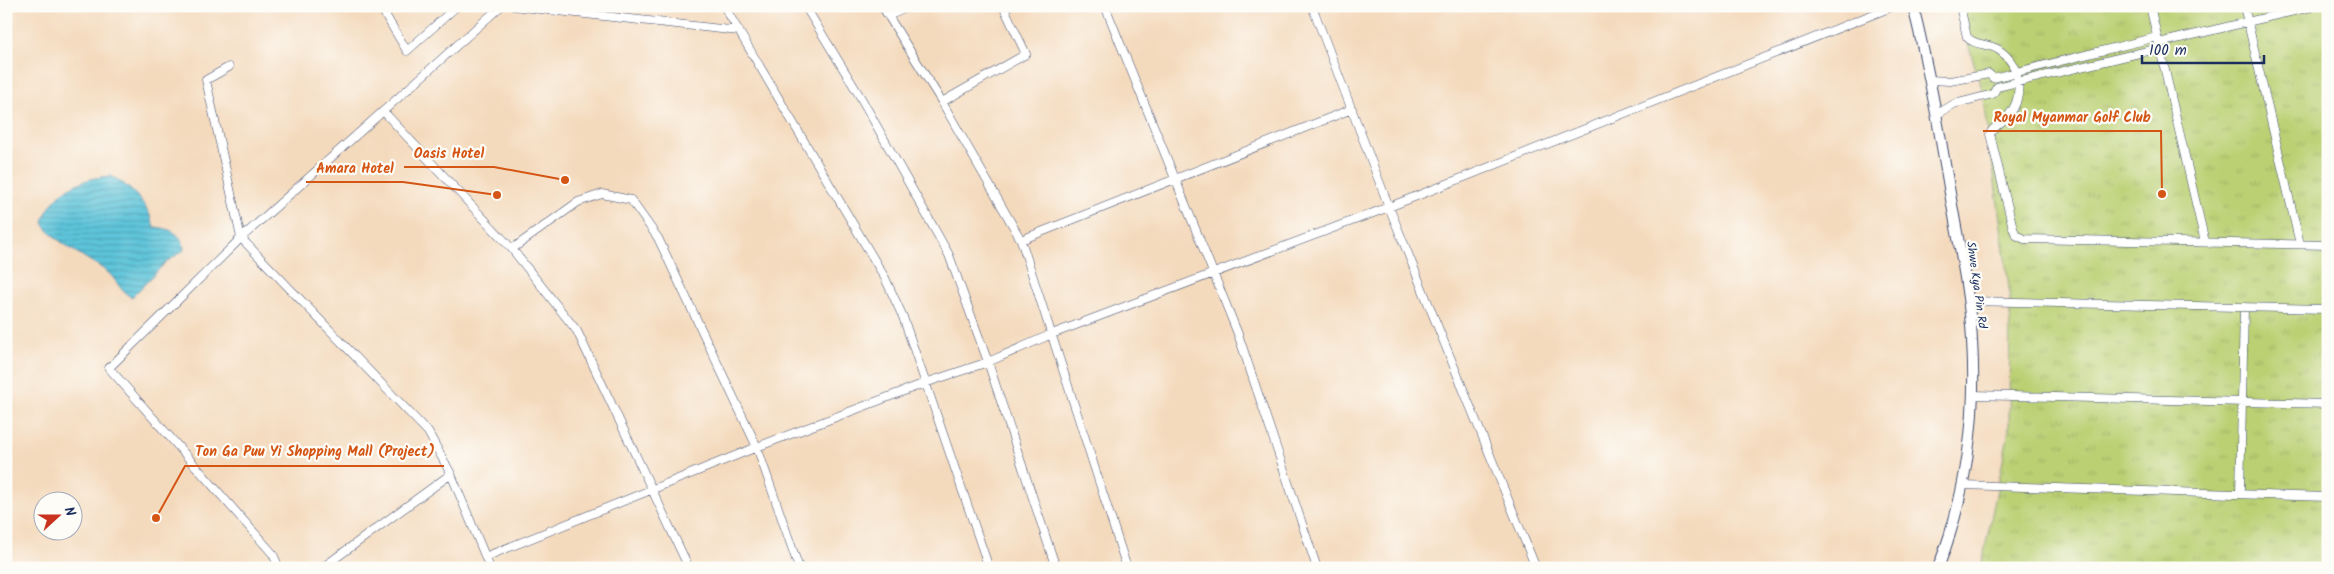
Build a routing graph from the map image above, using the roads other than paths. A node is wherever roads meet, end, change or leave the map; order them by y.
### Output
1 (380, 6) edge
2 (457, 6) edge
3 (501, 6) edge
4 (513, 6) edge
5 (724, 6) edge
6 (805, 6) edge
7 (882, 6) edge
8 (910, 6) edge
9 (1003, 6) edge
10 (1105, 6) edge
11 (1312, 6) edge
12 (1894, 6) edge
13 (1913, 6) edge
14 (1960, 6) edge
15 (2150, 6) edge
16 (2244, 6) edge
17 (2315, 6) edge
18 (888, 16) junction
19 (2248, 22) junction
20 (739, 31) junction
21 (2159, 43) junction
22 (229, 67) dead end
23 (2016, 72) junction
24 (1930, 80) junction
25 (2018, 82) junction
26 (942, 102) junction
27 (1352, 109) junction
28 (384, 112) junction
29 (1936, 115) junction
30 (1173, 179) junction
31 (1389, 207) junction
32 (241, 238) junction
33 (1021, 240) junction
34 (2205, 242) junction
35 (2300, 244) junction
36 (2328, 245) edge
37 (512, 250) junction
38 (1212, 273) junction
39 (1968, 300) junction
40 (2244, 307) junction
41 (2328, 309) edge
42 (1052, 334) junction
43 (988, 362) junction
44 (925, 383) junction
45 (1972, 394) junction
46 (2242, 402) junction
47 (2328, 404) edge
48 (758, 447) junction
49 (451, 474) junction
50 (1962, 485) junction
51 (653, 488) junction
52 (2240, 494) junction
53 (2328, 498) edge
54 (485, 557) junction
55 (279, 568) edge
56 (322, 568) edge
57 (490, 568) edge
58 (689, 568) edge
59 (799, 568) edge
60 (989, 568) edge
61 (1056, 568) edge
62 (1126, 568) edge
63 (1317, 568) edge
64 (1536, 568) edge
65 (1938, 568) edge

1 - 2 street
3 - 28 street
4 - 20 street
5 - 20 street
6 - 43 street
7 - 18 street
8 - 18 street
9 - 26 street
10 - 30 street
11 - 27 street
12 - 31 street
13 - 24 street, Shwe Kya Pin Rd
14 - 23 street
15 - 21 street
16 - 19 street
17 - 19 street
18 - 26 street
19 - 21 street
19 - 35 street
20 - 44 street
21 - 23 street
21 - 25 street
21 - 34 street
22 - 32 street
23 - 24 street
23 - 25 street
24 - 29 street, Shwe Kya Pin Rd
25 - 29 street
25 - 34 street
26 - 33 street
27 - 30 street
27 - 31 street
28 - 32 street
28 - 37 street
29 - 39 street, Shwe Kya Pin Rd
30 - 33 street
30 - 38 street
31 - 38 street
31 - 64 street
32 - 49 street
32 - 55 street
33 - 42 street
34 - 35 street
35 - 36 street
37 - 48 street
37 - 51 street
38 - 42 street
38 - 63 street
39 - 40 street
39 - 45 street, Shwe Kya Pin Rd
40 - 41 street
40 - 46 street
42 - 43 street
42 - 62 street
43 - 44 street
43 - 61 street
44 - 48 street
44 - 60 street
45 - 46 street
45 - 50 street, Shwe Kya Pin Rd
46 - 47 street
46 - 52 street
48 - 51 street
48 - 59 street
49 - 54 street
49 - 56 street
50 - 52 street
50 - 65 street, Shwe Kya Pin Rd
51 - 54 street
51 - 58 street
52 - 53 street
54 - 57 street

